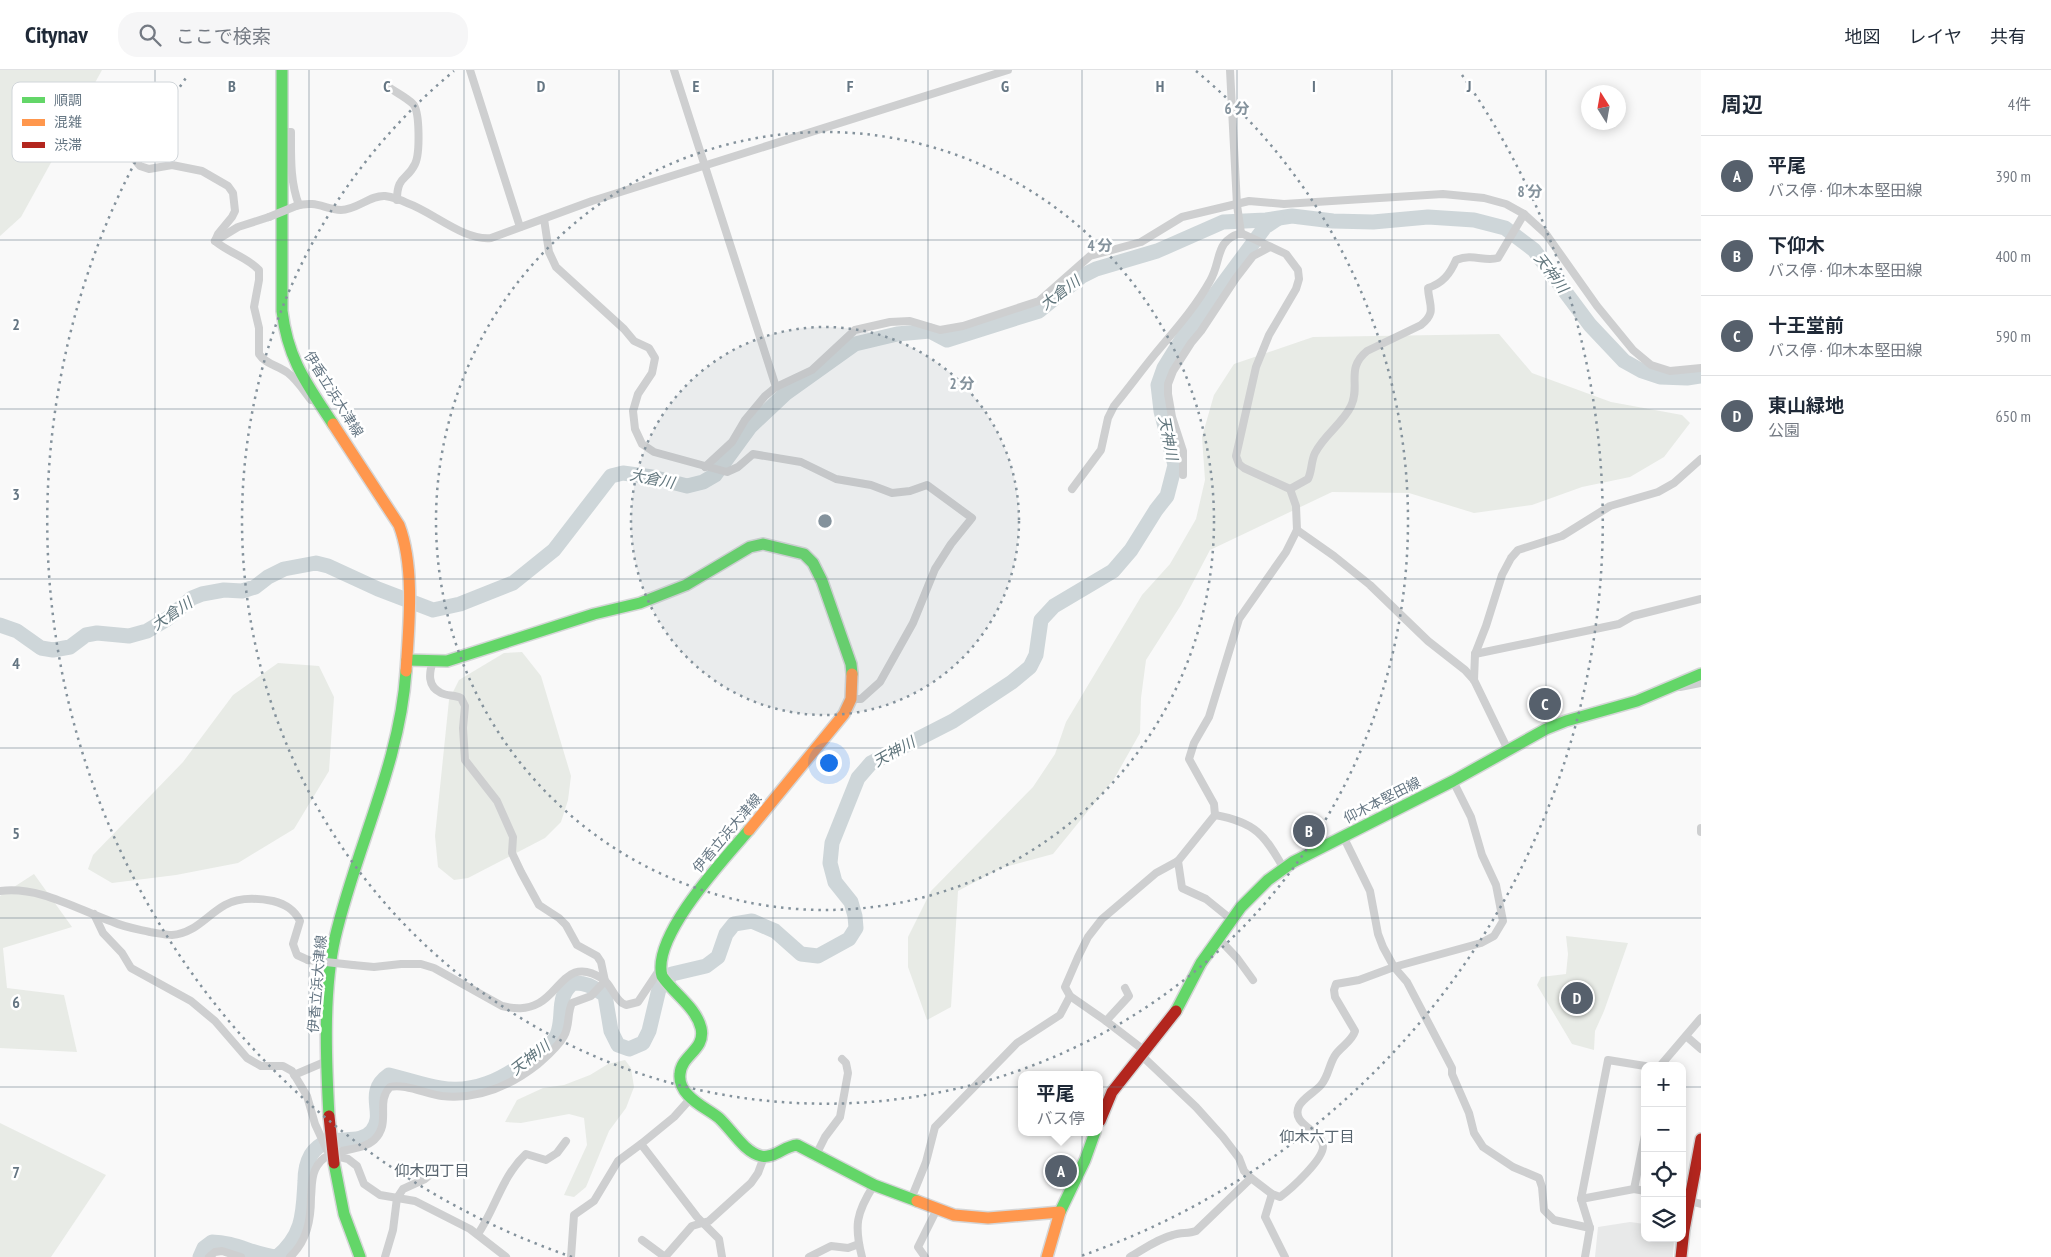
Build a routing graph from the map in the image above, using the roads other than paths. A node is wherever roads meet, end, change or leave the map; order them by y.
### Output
1 (282, 70) edge
2 (470, 70) edge
3 (674, 70) edge
4 (1008, 70) edge
5 (1230, 70) edge
6 (387, 86) dead end
7 (282, 132) junction
8 (137, 162) edge
9 (705, 166) junction
10 (397, 200) junction
11 (1237, 205) junction
12 (298, 206) junction
13 (1524, 214) junction
14 (544, 219) junction
15 (520, 228) junction
16 (1242, 232) junction
17 (215, 241) junction
18 (1266, 245) junction
19 (1701, 368) edge
20 (776, 387) junction
21 (317, 399) junction
22 (1701, 459) edge
23 (705, 467) junction
24 (1183, 475) dead end
25 (1072, 489) dead end
26 (1290, 489) junction
27 (1297, 530) junction
28 (1701, 599) edge
29 (1475, 654) junction
30 (407, 660) junction
31 (433, 661) junction
32 (1701, 674) edge
33 (1474, 680) junction
34 (1701, 683) edge
35 (1668, 689) junction
36 (851, 700) junction
37 (1508, 750) junction
38 (1453, 781) junction
39 (1215, 815) junction
40 (1701, 828) edge
41 (1701, 832) edge
42 (1343, 836) junction
43 (1178, 861) junction
44 (1284, 869) junction
45 (0, 890) edge
46 (94, 914) junction
47 (1232, 920) junction
48 (1219, 939) junction
49 (1394, 967) junction
50 (661, 973) junction
51 (1252, 980) dead end
52 (603, 983) junction
53 (1125, 988) dead end
54 (1070, 996) junction
55 (1701, 1018) edge
56 (1106, 1021) junction
57 (1686, 1036) junction
58 (1701, 1049) edge
59 (1144, 1054) junction
60 (842, 1059) dead end
61 (327, 1061) junction
62 (1663, 1062) edge
63 (1641, 1065) edge
64 (294, 1074) junction
65 (691, 1098) junction
66 (1103, 1114) edge
67 (1094, 1136) edge
68 (1701, 1139) edge
69 (566, 1141) dead end
70 (641, 1144) junction
71 (1642, 1152) edge
72 (816, 1155) junction
73 (331, 1156) junction
74 (764, 1157) junction
75 (431, 1174) dead end
76 (1251, 1178) junction
77 (874, 1185) junction
78 (1634, 1189) junction
79 (1641, 1190) edge
80 (1272, 1194) junction
81 (396, 1198) junction
82 (911, 1199) junction
83 (1581, 1199) junction
84 (1686, 1200) edge
85 (1701, 1204) edge
86 (937, 1209) junction
87 (1060, 1212) junction
88 (703, 1223) junction
89 (1590, 1228) junction
90 (478, 1234) junction
91 (642, 1240) dead end
92 (1682, 1242) edge
93 (858, 1244) junction
94 (209, 1257) edge
95 (241, 1257) edge
96 (290, 1257) edge
97 (360, 1257) edge
98 (385, 1257) edge
99 (506, 1257) edge
100 (571, 1257) edge
101 (665, 1257) edge
102 (722, 1257) edge
103 (809, 1257) edge
104 (862, 1257) edge
105 (924, 1257) edge
106 (1047, 1257) edge
107 (1130, 1257) edge
108 (1285, 1257) edge
109 (1584, 1257) edge
110 (1681, 1257) edge

1 - 7 main road, 伊香立浜大津線
2 - 15 street
3 - 9 street
4 - 9 street
5 - 11 street
6 - 10 street
7 - 12 street
7 - 21 main road, 伊香立浜大津線
8 - 17 street
9 - 14 street
9 - 20 street
10 - 12 street
10 - 15 street
11 - 13 street
11 - 16 street
11 - 20 street
12 - 17 street, bridge
13 - 19 street
13 - 26 street
14 - 15 street
14 - 23 street
16 - 18 street
16 - 25 street
17 - 21 street
18 - 24 street
18 - 26 street
20 - 23 street
21 - 30 main road, 伊香立浜大津線
22 - 29 street
23 - 36 street
26 - 27 street
27 - 33 street
27 - 39 street
28 - 29 street
29 - 33 street
30 - 31 main road, 伊香立浜大津線
30 - 61 main road, 伊香立浜大津線
31 - 36 main road, 伊香立浜大津線
31 - 52 street
32 - 35 main road, 仰木本堅田線
33 - 37 street
34 - 35 street
35 - 37 main road, 仰木本堅田線
36 - 50 main road, 伊香立浜大津線
37 - 38 main road, 仰木本堅田線
38 - 42 main road, 仰木本堅田線
38 - 49 street
39 - 43 street
39 - 44 street
40 - 41 street
42 - 44 main road, 仰木本堅田線
42 - 49 street
43 - 47 street
43 - 54 street
44 - 47 main road, 仰木本堅田線
45 - 46 street
46 - 52 street, bridge
46 - 64 street
47 - 48 main road, 仰木本堅田線
48 - 51 street
48 - 59 main road, 仰木本堅田線
49 - 80 street
49 - 89 street
50 - 52 street
50 - 65 main road
52 - 73 street
53 - 56 street
54 - 56 street
54 - 82 street
55 - 57 street
56 - 59 street
57 - 58 street
57 - 62 street
59 - 66 main road, 仰木本堅田線
59 - 76 street
60 - 72 street
61 - 64 street
61 - 73 main road, 伊香立浜大津線, bridge
63 - 83 street
64 - 73 street
65 - 70 street
65 - 74 main road
67 - 87 main road
68 - 84 main road
69 - 90 street
70 - 88 street
70 - 100 street
71 - 78 street
72 - 74 main road
72 - 77 main road
73 - 81 street
73 - 96 street
73 - 97 main road, 伊香立浜大津線
74 - 88 street
75 - 81 street
76 - 80 street
76 - 107 street
77 - 82 main road
77 - 93 street
78 - 79 street
78 - 83 street
80 - 108 street
81 - 90 street
81 - 98 street
82 - 86 main road
83 - 89 street
84 - 85 street
86 - 87 main road
86 - 105 street
87 - 106 main road
88 - 101 street
88 - 102 street
89 - 109 street
90 - 99 street
91 - 101 street
92 - 110 main road
93 - 103 street
93 - 104 street
94 - 95 street

